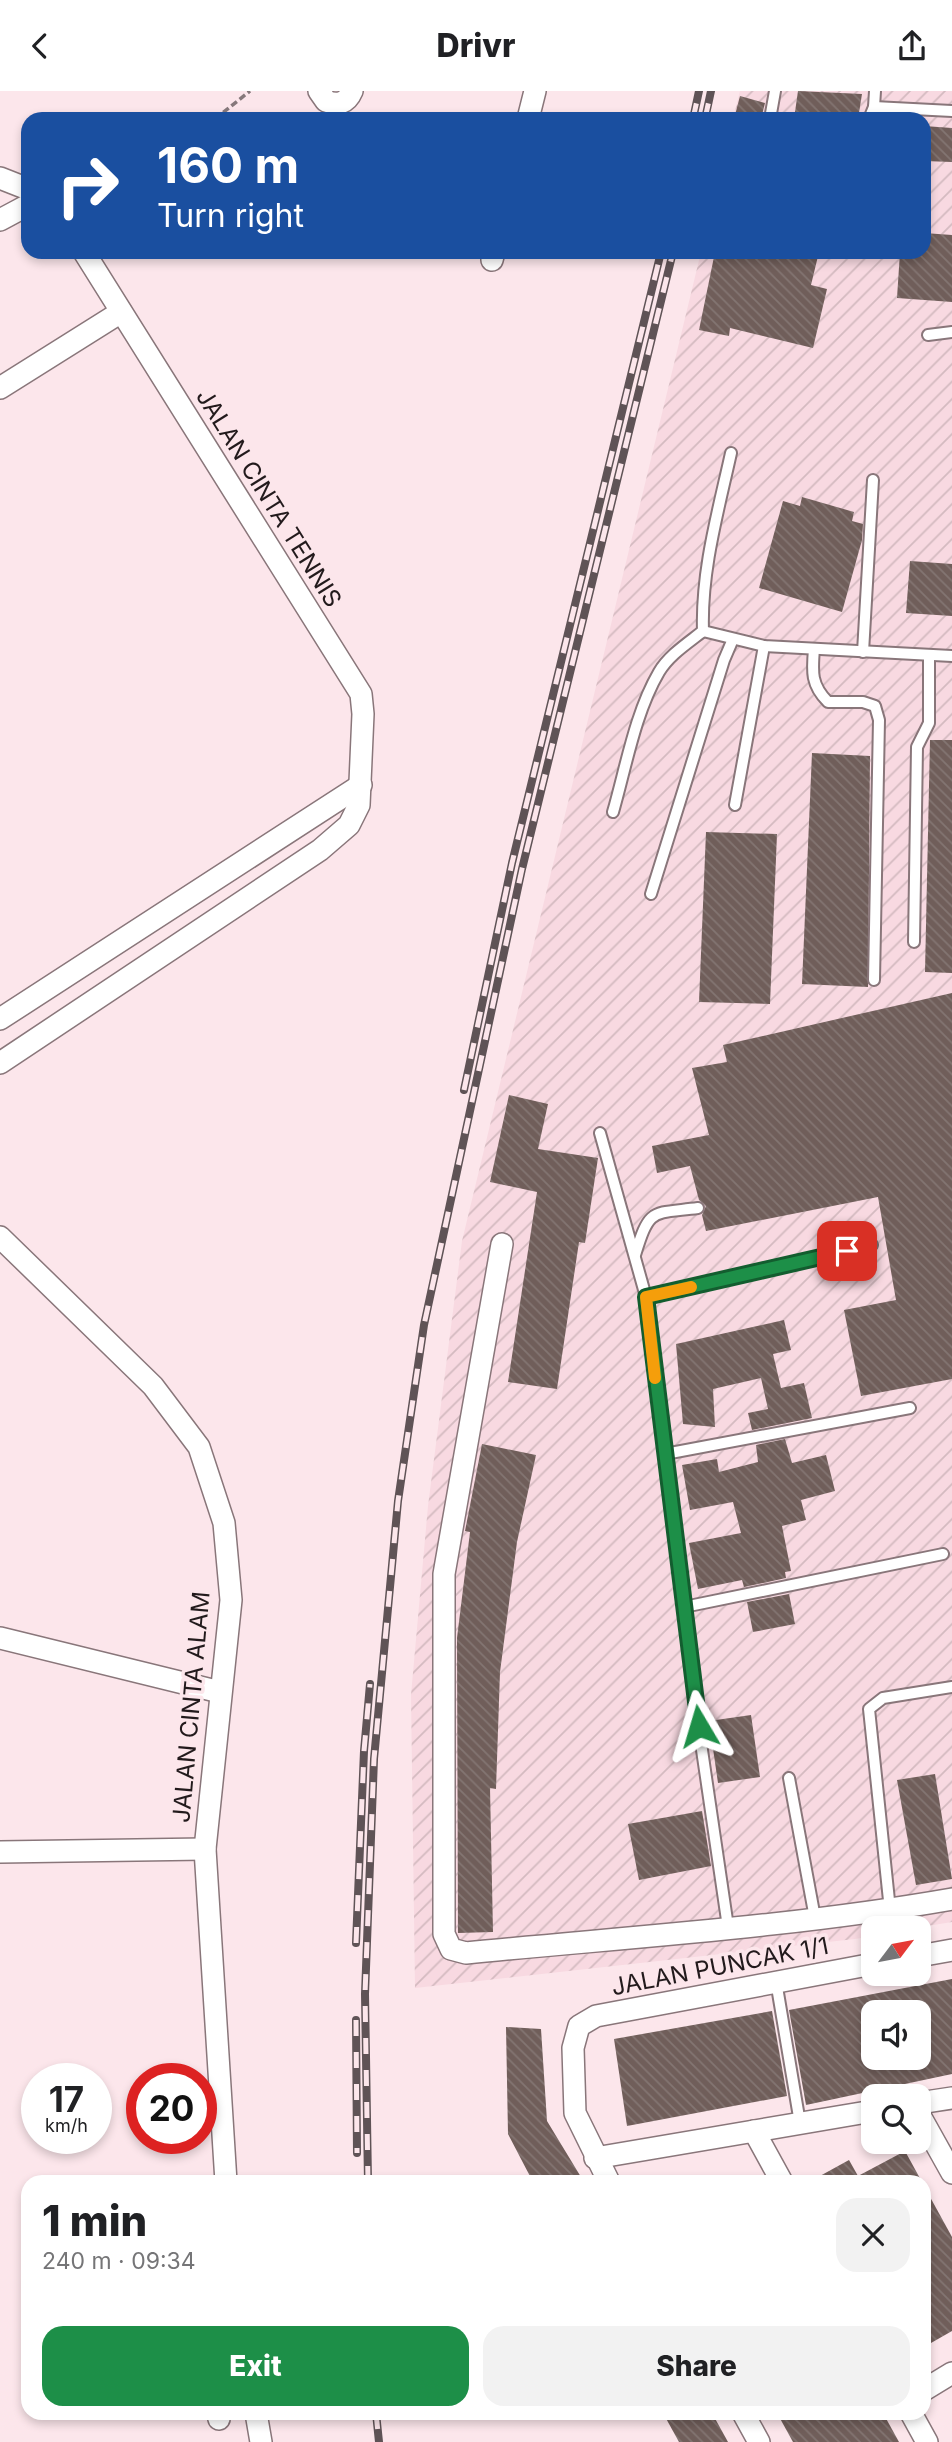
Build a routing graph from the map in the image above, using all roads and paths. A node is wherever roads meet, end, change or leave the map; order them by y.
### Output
1 (250, 91) edge
2 (319, 91) edge
3 (352, 91) edge
4 (535, 91) edge
5 (775, 91) edge
6 (875, 91) edge
7 (874, 107) junction
8 (952, 111) edge
9 (224, 112) edge
10 (530, 112) edge
11 (771, 112) edge
12 (872, 112) edge
13 (0, 178) edge
14 (21, 186) edge
15 (21, 209) edge
16 (0, 220) edge
17 (88, 259) edge
18 (121, 312) junction
19 (952, 332) edge
20 (928, 335) dead end
21 (0, 388) edge
22 (731, 453) dead end
23 (873, 480) dead end
24 (703, 631) junction
25 (733, 639) junction
26 (764, 646) junction
27 (814, 649) junction
28 (863, 652) junction
29 (929, 655) junction
30 (952, 656) edge
31 (362, 785) junction
32 (735, 805) dead end
33 (613, 812) dead end
34 (302, 824) junction
35 (320, 850) junction
36 (650, 894) dead end
37 (914, 942) dead end
38 (874, 980) dead end
39 (0, 1019) edge
40 (0, 1063) edge
41 (600, 1133) dead end
42 (698, 1208) dead end
43 (0, 1237) edge
44 (502, 1244) dead end
45 (872, 1245) dead end
46 (635, 1255) junction
47 (646, 1297) junction
48 (910, 1408) dead end
49 (664, 1454) junction
50 (943, 1554) dead end
51 (684, 1607) junction
52 (0, 1638) edge
53 (952, 1687) edge
54 (220, 1692) junction
55 (789, 1779) dead end
56 (205, 1849) junction
57 (0, 1852) edge
58 (952, 1899) edge
59 (890, 1910) junction
60 (816, 1918) junction
61 (727, 1927) junction
62 (952, 1950) edge
63 (931, 1954) edge
64 (861, 1966) edge
65 (776, 1981) junction
66 (952, 2098) edge
67 (931, 2101) edge
68 (861, 2113) edge
69 (800, 2123) junction
70 (754, 2131) junction
71 (931, 2135) edge
72 (595, 2158) junction
73 (952, 2173) edge
74 (226, 2175) edge
75 (605, 2175) edge
76 (778, 2175) edge
77 (952, 2373) edge
78 (931, 2386) edge
79 (257, 2420) edge
80 (747, 2420) edge
81 (915, 2420) edge
82 (261, 2442) edge
83 (759, 2442) edge
84 (927, 2442) edge

1 - 9 path
2 - 3 street
4 - 10 street
5 - 11 lane
6 - 7 lane
7 - 8 lane
7 - 12 lane
13 - 14 street
15 - 16 street
17 - 18 street, JALAN CINTA TENNIS
18 - 21 street
18 - 31 street, JALAN CINTA TENNIS
19 - 20 lane
22 - 24 lane
23 - 28 lane
24 - 25 lane
24 - 33 lane
25 - 26 lane
25 - 36 lane
26 - 27 lane
26 - 32 lane
27 - 28 lane
27 - 38 lane
28 - 29 lane
29 - 30 lane
29 - 37 lane
31 - 34 street
31 - 35 street, JALAN CINTA TENNIS
34 - 35 street
34 - 39 street
35 - 40 street, JALAN CINTA TENNIS
41 - 46 lane
42 - 46 lane
43 - 54 street, JALAN CINTA ALAM
44 - 61 street
45 - 47 lane
46 - 47 lane
47 - 49 lane
48 - 49 lane
49 - 51 lane
50 - 51 lane
51 - 61 lane
52 - 54 street
53 - 59 lane
54 - 56 street, JALAN CINTA ALAM
55 - 60 lane
56 - 57 street
56 - 74 street, JALAN CINTA ALAM
58 - 59 street
59 - 60 street
60 - 61 street
62 - 63 street
64 - 65 street, JALAN PUNCAK 1/1
65 - 69 lane
65 - 72 street, JALAN PUNCAK 1/1
66 - 67 street
68 - 69 street
69 - 70 street
70 - 72 street
70 - 76 street
71 - 73 street
72 - 75 street
77 - 78 street
79 - 82 street
80 - 83 street
81 - 84 street

